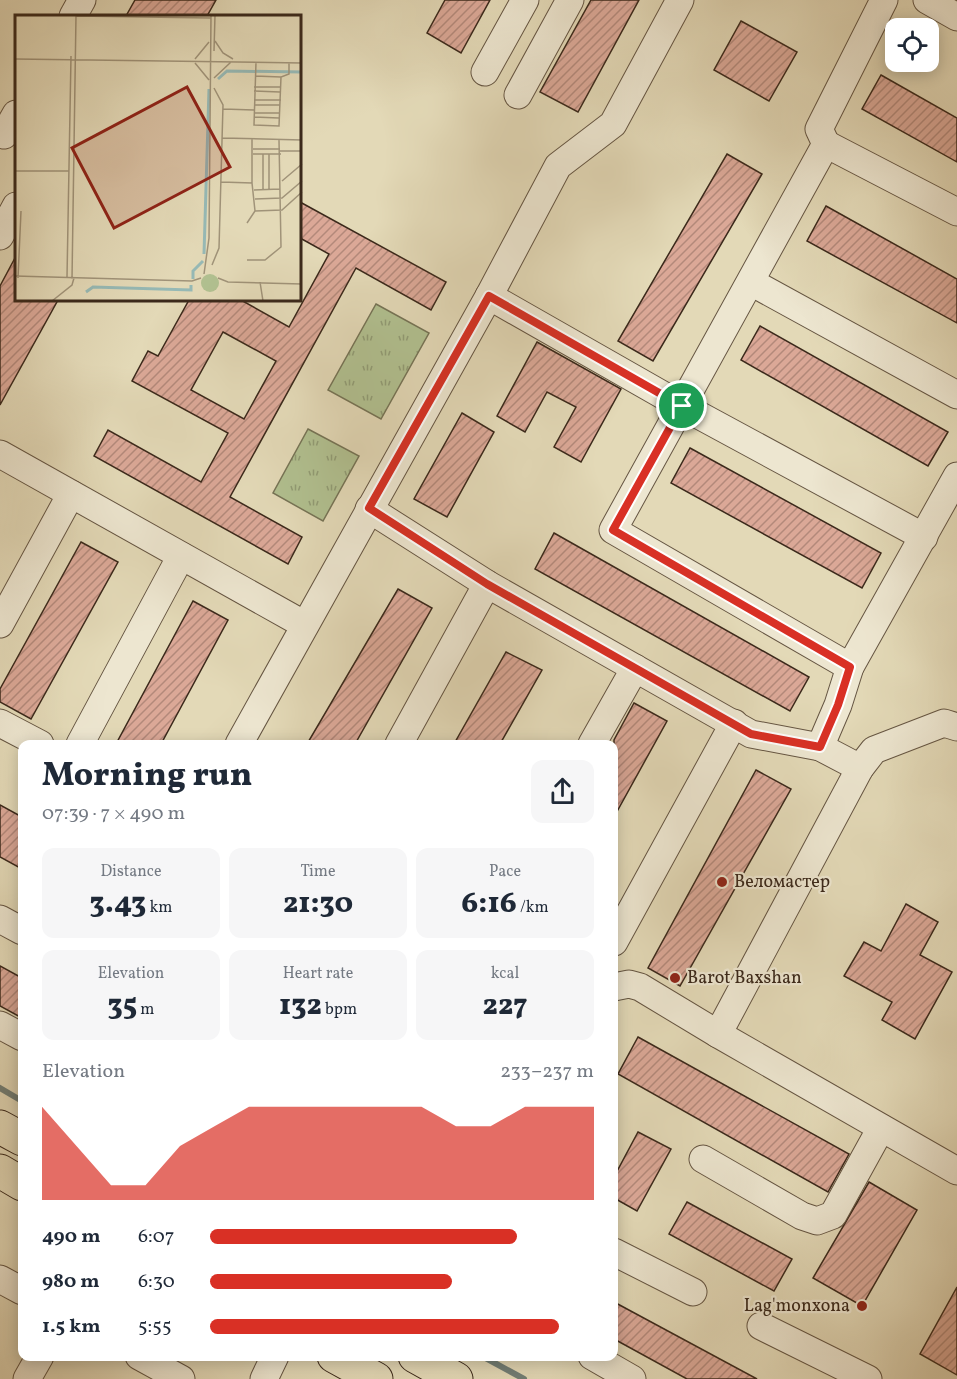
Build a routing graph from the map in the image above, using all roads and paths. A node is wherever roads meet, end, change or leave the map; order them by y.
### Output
1 (82, 0) edge
2 (525, 0) edge
3 (570, 0) edge
4 (680, 0) edge
5 (884, 0) edge
6 (927, 0) edge
7 (74, 15) edge
8 (957, 17) edge
9 (485, 72) dead end
10 (518, 95) dead end
11 (826, 144) junction
12 (15, 208) edge
13 (957, 212) edge
14 (0, 236) edge
15 (751, 282) junction
16 (489, 296) junction
17 (957, 395) edge
18 (682, 406) junction
19 (0, 454) edge
20 (957, 476) edge
21 (70, 494) junction
22 (369, 508) junction
23 (924, 537) junction
24 (181, 556) junction
25 (487, 584) junction
26 (0, 624) edge
27 (305, 625) junction
28 (850, 667) junction
29 (634, 668) junction
30 (0, 723) edge
31 (734, 723) junction
32 (957, 727) edge
33 (32, 740) edge
34 (82, 740) edge
35 (241, 740) edge
36 (401, 740) edge
37 (594, 740) edge
38 (820, 747) junction
39 (860, 768) junction
40 (0, 919) edge
41 (18, 929) edge
42 (618, 935) edge
43 (618, 986) edge
44 (0, 1025) edge
45 (718, 1034) junction
46 (18, 1035) edge
47 (0, 1127) edge
48 (881, 1128) junction
49 (18, 1137) edge
50 (703, 1160) dead end
51 (0, 1171) edge
52 (957, 1171) edge
53 (18, 1182) edge
54 (618, 1254) edge
55 (0, 1279) edge
56 (18, 1290) edge
57 (693, 1292) dead end
58 (761, 1326) dead end
59 (37, 1361) edge
60 (148, 1361) edge
61 (273, 1361) edge
62 (343, 1361) edge
63 (424, 1361) edge
64 (601, 1361) edge
65 (861, 1378) edge
66 (27, 1379) edge
67 (180, 1379) edge
68 (264, 1379) edge
69 (376, 1379) edge
70 (456, 1379) edge
71 (632, 1379) edge

1 - 7 street
2 - 9 street
3 - 10 street
4 - 16 street
5 - 11 street
6 - 8 street
11 - 13 street
11 - 15 street
12 - 14 street
15 - 17 street
15 - 18 street
16 - 18 street
16 - 22 street
18 - 23 street
18 - 28 street
19 - 21 street
20 - 23 street
21 - 24 street
21 - 26 street
22 - 25 street
22 - 27 street
23 - 28 street
24 - 27 street
24 - 34 street
25 - 29 street
25 - 36 street
27 - 35 street
28 - 38 street
29 - 31 street
29 - 37 street
30 - 33 street
31 - 38 street
31 - 42 street
32 - 39 street
38 - 39 street
39 - 45 street
40 - 41 street
43 - 45 street
44 - 46 street
45 - 48 street
47 - 49 main road
48 - 50 street
48 - 52 street
51 - 53 main road
54 - 57 street
55 - 56 street
58 - 65 street
59 - 66 street
60 - 67 street
61 - 68 street
62 - 69 main road
63 - 70 main road
64 - 71 street

